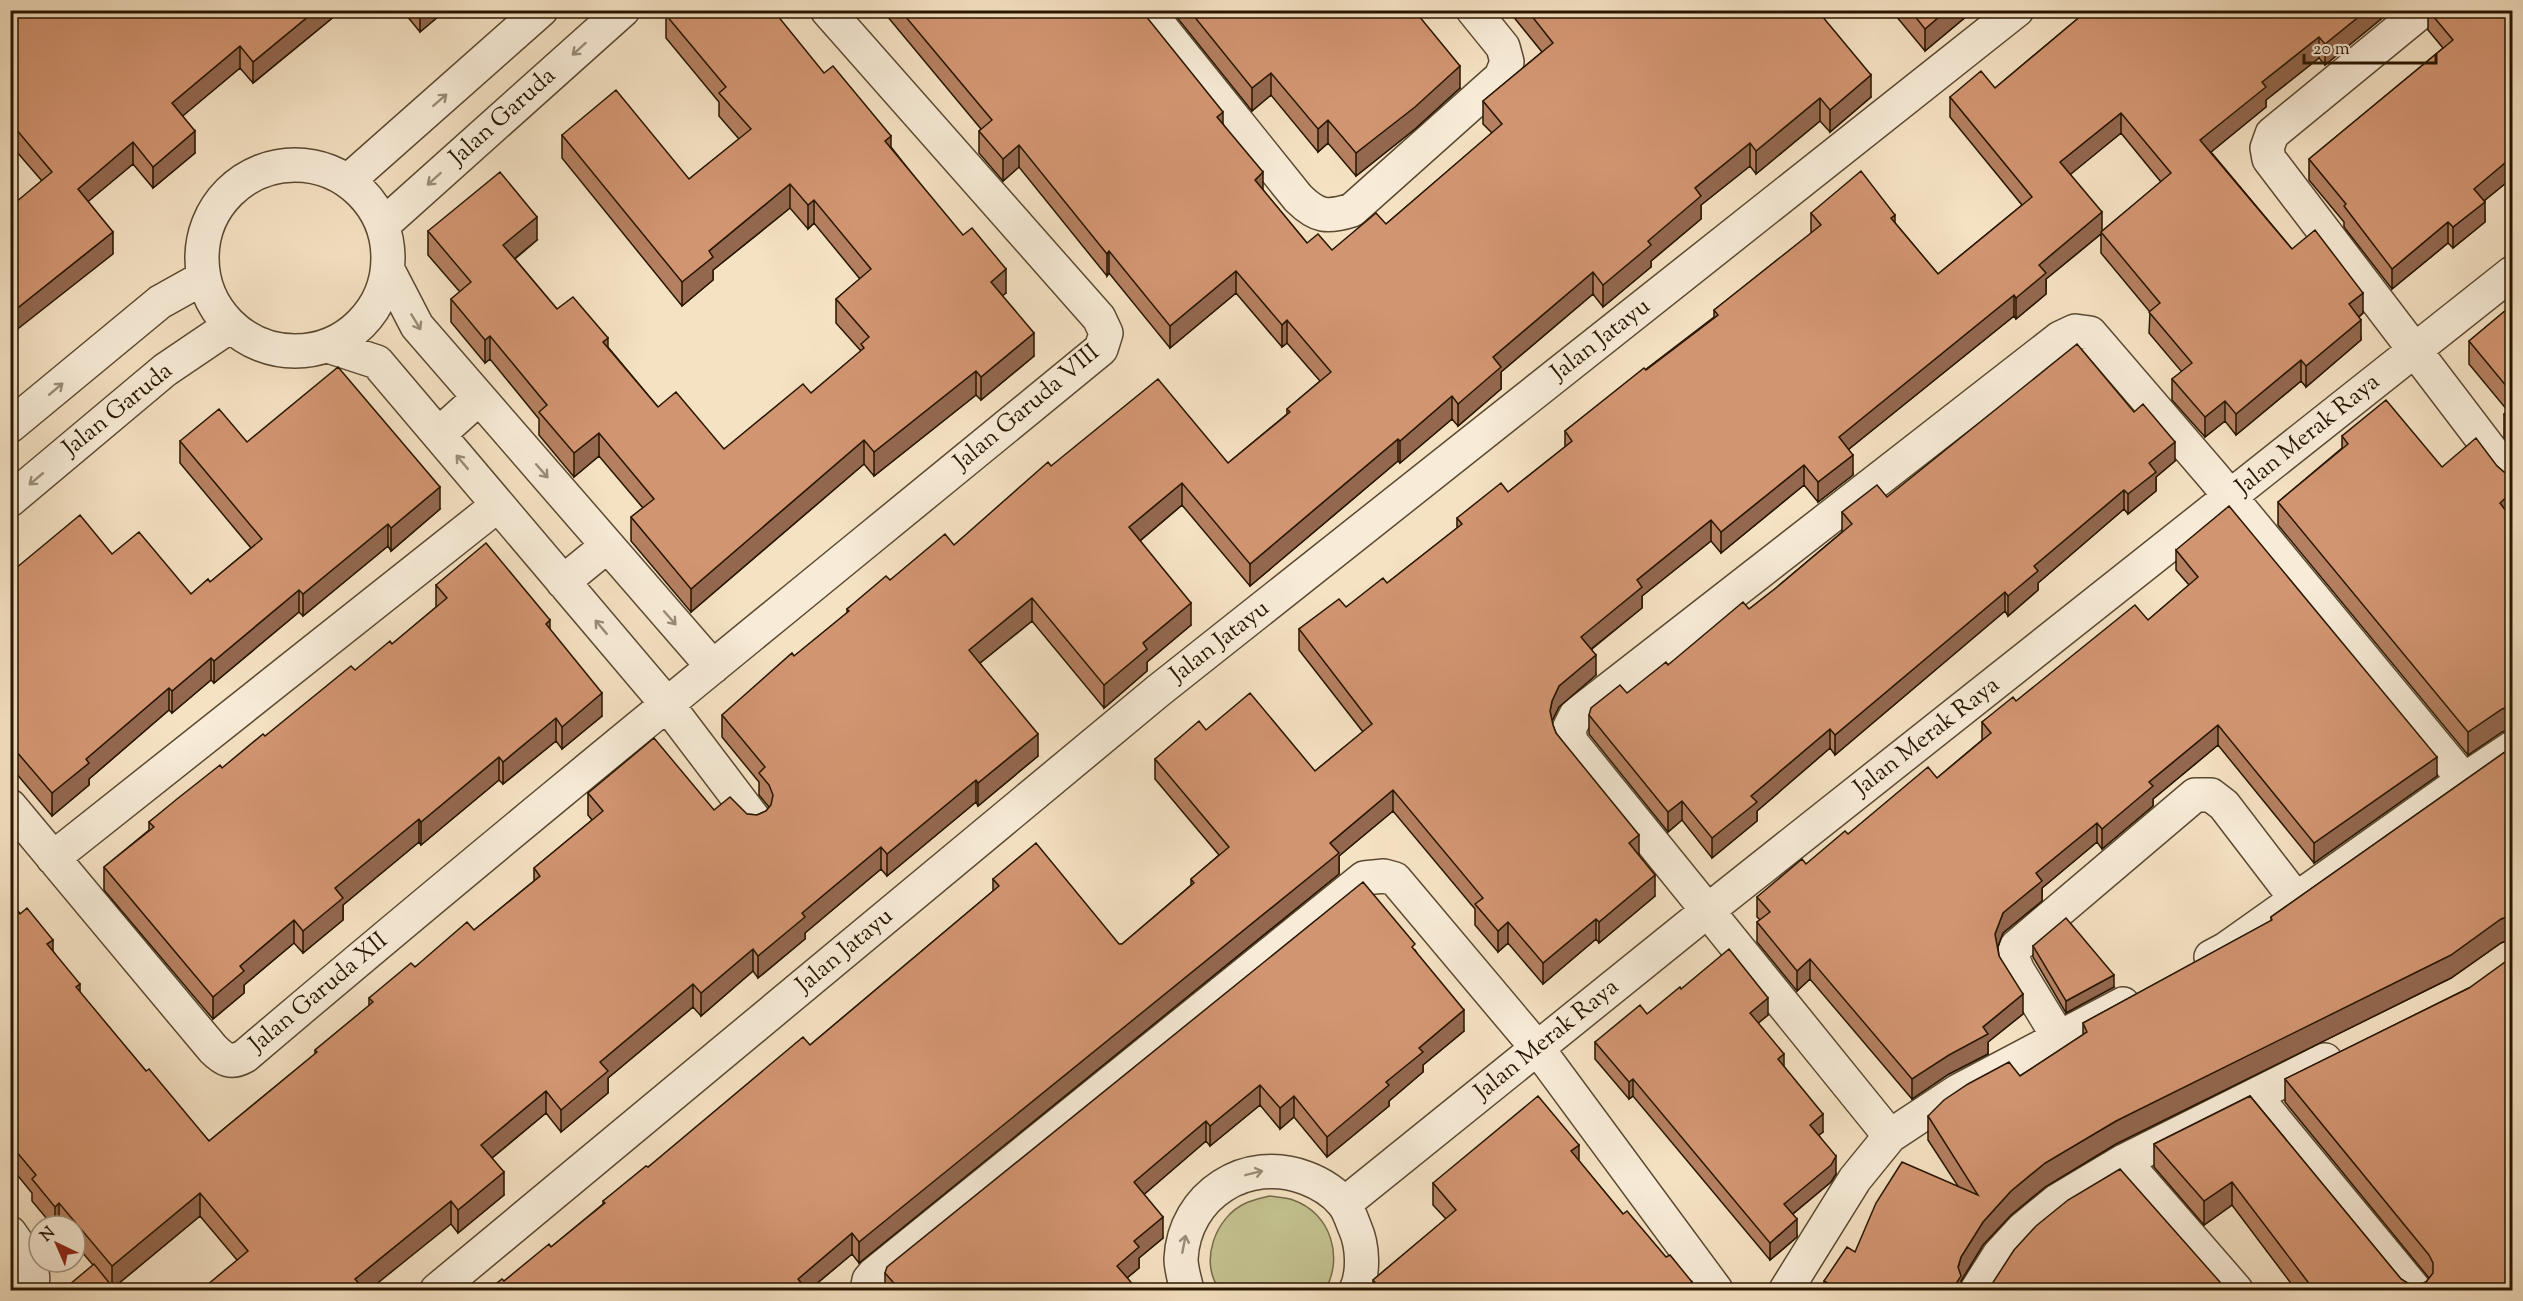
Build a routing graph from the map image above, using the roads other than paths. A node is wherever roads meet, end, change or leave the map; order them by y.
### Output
1 (541, 10) edge
2 (623, 10) edge
3 (827, 10) edge
4 (1147, 10) edge
5 (1473, 10) edge
6 (2018, 10) edge
7 (2423, 10) edge
8 (349, 180) junction
9 (384, 224) junction
10 (388, 270) junction
11 (2512, 273) edge
12 (203, 278) junction
13 (230, 326) junction
14 (328, 346) junction
15 (2415, 350) junction
16 (479, 398) junction
17 (10, 426) edge
18 (439, 434) junction
19 (2512, 478) edge
20 (2230, 498) junction
21 (10, 500) edge
22 (498, 505) junction
23 (607, 546) junction
24 (563, 582) junction
25 (713, 667) junction
26 (666, 703) junction
27 (2512, 748) edge
28 (2463, 780) junction
29 (10, 806) edge
30 (754, 819) edge
31 (52, 858) junction
32 (2296, 899) junction
33 (1706, 912) junction
34 (2186, 971) edge
35 (2146, 992) edge
36 (2059, 1038) junction
37 (2356, 1045) edge
38 (1538, 1048) junction
39 (2255, 1096) junction
40 (1890, 1136) junction
41 (2124, 1161) junction
42 (1344, 1204) junction
43 (10, 1233) edge
44 (31, 1290) edge
45 (437, 1290) edge
46 (867, 1290) edge
47 (1186, 1290) edge
48 (1356, 1290) edge
49 (1716, 1290) edge
50 (1786, 1290) edge
51 (1977, 1290) edge
52 (2236, 1290) edge
53 (2415, 1290) edge

8 -> 1 street
2 -> 9 street, Jalan Garuda
3 - 25 street, Jalan Garuda VIII
4 - 5 street
6 - 45 street, Jalan Jatayu
7 - 15 street
8 - 9 street
8 - 12 street
9 - 10 street
10 - 14 street
10 -> 16 street
11 - 15 street, Jalan Merak Raya
12 - 13 street
17 -> 12 street
13 - 14 street
13 -> 21 street, Jalan Garuda
14 - 18 street
15 - 19 street
15 - 20 street, Jalan Merak Raya
16 - 18 street
16 -> 23 street
22 -> 18 street
20 - 28 street
20 - 33 street, Jalan Merak Raya
20 - 33 street
22 - 24 street
22 - 31 street
23 - 24 street
23 -> 25 street
26 -> 24 street
25 - 26 street, Jalan Garuda VIII
26 - 30 street
26 - 31 street, Jalan Garuda XII
27 - 28 street
28 - 32 street
29 - 31 street, Jalan Garuda XII
32 - 34 street
32 - 36 street
33 - 38 street, Jalan Merak Raya
33 - 40 street
35 - 36 street
36 - 40 street
37 - 39 street
38 - 42 street, Jalan Merak Raya
38 - 46 street
38 - 49 street
39 - 41 street
39 - 53 street
40 - 50 street
41 - 51 street
41 - 52 street
47 -> 42 street
42 - 48 street
43 - 44 street

